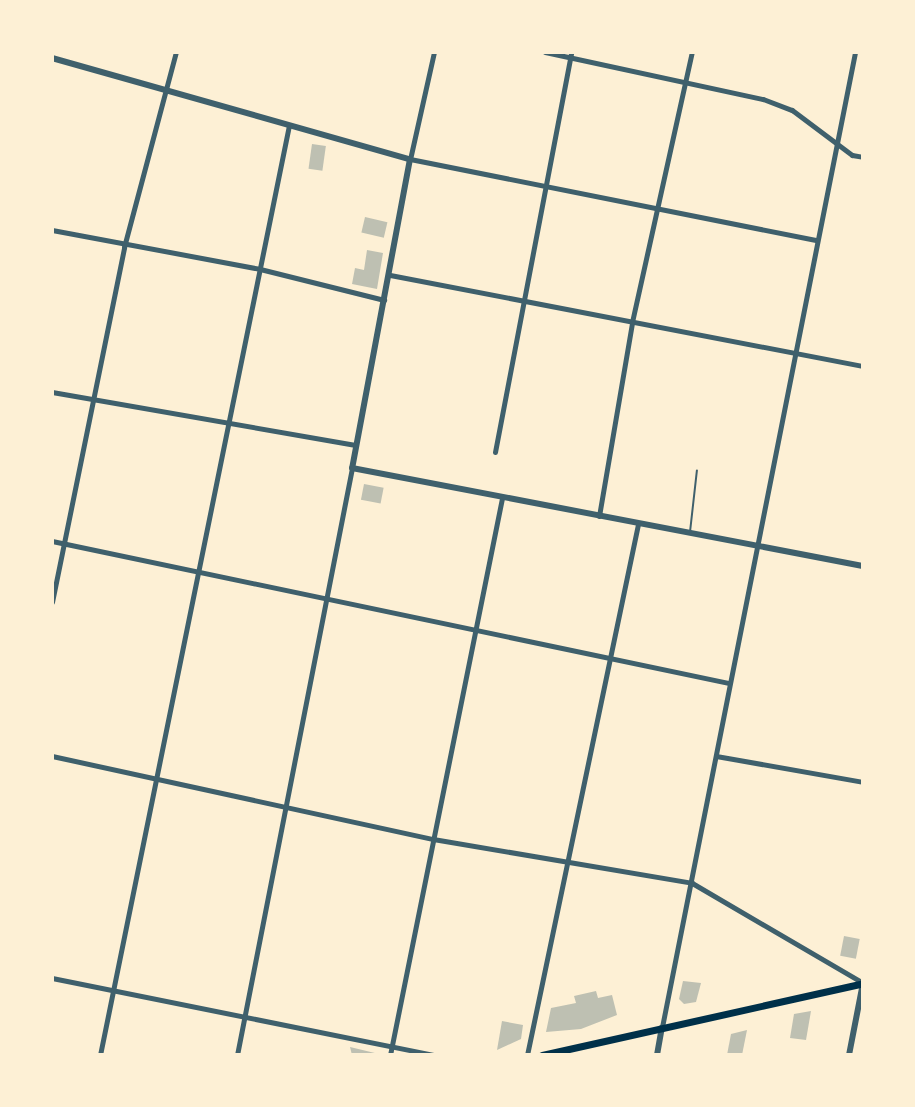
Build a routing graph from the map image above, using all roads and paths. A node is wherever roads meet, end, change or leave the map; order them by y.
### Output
1 (176, 52) edge
2 (434, 52) edge
3 (545, 52) edge
4 (692, 52) edge
5 (855, 52) edge
6 (570, 54) edge
7 (52, 58) edge
8 (686, 82) junction
9 (165, 90) junction
10 (289, 125) junction
11 (836, 143) junction
12 (863, 157) edge
13 (410, 159) junction
14 (545, 186) junction
15 (659, 209) junction
16 (52, 230) edge
17 (817, 240) junction
18 (124, 247) junction
19 (260, 269) junction
20 (390, 275) junction
21 (384, 300) junction
22 (521, 301) junction
23 (632, 322) junction
24 (795, 352) junction
25 (863, 366) edge
26 (52, 392) edge
27 (91, 397) junction
28 (226, 421) junction
29 (355, 445) junction
30 (495, 452) dead end
31 (352, 468) junction
32 (697, 470) dead end
33 (502, 498) junction
34 (599, 516) junction
35 (638, 524) junction
36 (690, 534) junction
37 (52, 541) edge
38 (63, 544) junction
39 (757, 546) junction
40 (863, 566) edge
41 (198, 572) junction
42 (327, 599) junction
43 (52, 602) edge
44 (476, 626) junction
45 (610, 656) junction
46 (729, 683) junction
47 (52, 756) edge
48 (716, 756) junction
49 (155, 776) junction
50 (863, 782) edge
51 (288, 804) junction
52 (433, 839) junction
53 (570, 861) junction
54 (692, 883) junction
55 (52, 978) edge
56 (863, 983) edge
57 (113, 990) junction
58 (246, 1014) junction
59 (662, 1027) junction
60 (392, 1045) junction
61 (100, 1055) edge
62 (237, 1055) edge
63 (390, 1055) edge
64 (433, 1055) edge
65 (527, 1055) edge
66 (542, 1055) edge
67 (657, 1055) edge
68 (849, 1055) edge

1 - 9 street
2 - 13 street
3 - 6 street
4 - 8 street
5 - 11 street
6 - 8 street
6 - 14 street
7 - 9 street
8 - 11 street
8 - 15 street
9 - 10 street
9 - 18 street
10 - 13 street
10 - 19 street
11 - 12 street
11 - 17 street
13 - 14 street
13 - 20 street
14 - 15 street
14 - 22 street
15 - 17 street
15 - 23 street
16 - 18 street
17 - 24 street
18 - 19 street
18 - 27 street
19 - 21 street
19 - 28 street
20 - 21 street
20 - 22 street
21 - 29 street
22 - 23 street
22 - 30 street
23 - 24 street
23 - 34 street
24 - 25 street
24 - 39 street
26 - 27 street
27 - 28 street
27 - 38 street
28 - 29 street
28 - 41 street
29 - 31 street
31 - 33 street
31 - 42 street
32 - 36 lane
33 - 34 street
33 - 44 street
34 - 35 street
35 - 36 street
35 - 45 street
36 - 39 street
37 - 38 street
38 - 41 street
38 - 43 street
39 - 40 street
39 - 46 street
41 - 42 street
41 - 49 street
42 - 44 street
42 - 51 street
44 - 45 street
44 - 52 street
45 - 46 street
45 - 53 street
46 - 48 street
47 - 49 street
48 - 50 street
48 - 54 street
49 - 51 street
49 - 57 street
51 - 52 street
51 - 58 street
52 - 53 street
52 - 60 street
53 - 54 street
53 - 65 street
54 - 56 street
54 - 59 street
55 - 57 street
56 - 59 main road
56 - 68 street
57 - 58 street
57 - 61 street
58 - 60 street
58 - 62 street
59 - 66 main road
59 - 67 street
60 - 63 street
60 - 64 street

